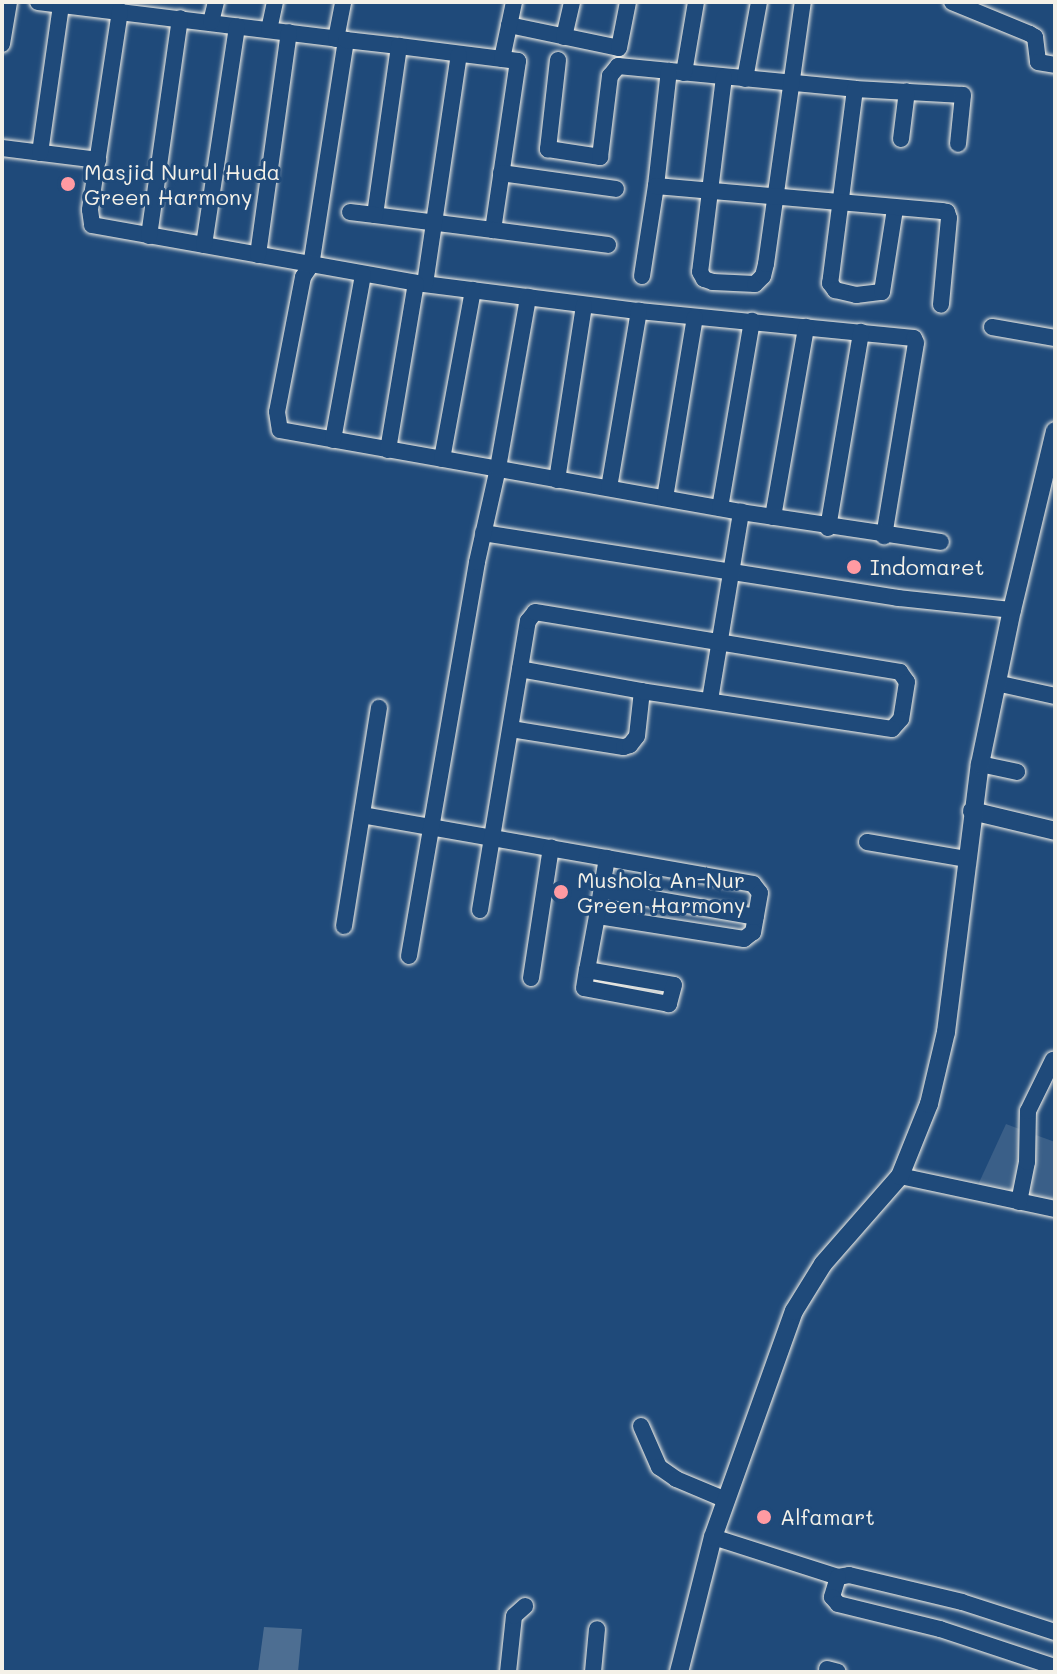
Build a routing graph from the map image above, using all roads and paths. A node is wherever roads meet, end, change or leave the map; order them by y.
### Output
1 (9, 2) edge
2 (38, 2) edge
3 (216, 2) edge
4 (275, 2) edge
5 (343, 2) edge
6 (514, 2) edge
7 (572, 2) edge
8 (628, 2) edge
9 (696, 2) edge
10 (759, 2) edge
11 (803, 2) edge
12 (962, 4) edge
13 (61, 5) junction
14 (120, 11) junction
15 (180, 18) junction
16 (211, 22) junction
17 (509, 25) junction
18 (237, 26) junction
19 (269, 30) junction
20 (289, 32) junction
21 (564, 37) junction
22 (341, 39) junction
23 (2, 44) edge
24 (399, 46) junction
25 (459, 54) junction
26 (502, 59) junction
27 (558, 60) dead end
28 (1055, 65) edge
29 (677, 72) junction
30 (724, 77) junction
31 (745, 79) junction
32 (792, 83) junction
33 (855, 89) junction
34 (907, 91) junction
35 (901, 139) dead end
36 (958, 144) dead end
37 (2, 148) edge
38 (40, 153) junction
39 (98, 160) junction
40 (501, 173) junction
41 (656, 186) junction
42 (616, 189) dead end
43 (710, 190) junction
44 (777, 197) junction
45 (839, 203) junction
46 (895, 209) junction
47 (350, 212) dead end
48 (375, 215) junction
49 (434, 223) junction
50 (493, 230) junction
51 (149, 236) junction
52 (204, 245) junction
53 (608, 245) dead end
54 (258, 255) junction
55 (311, 265) junction
56 (363, 275) junction
57 (642, 276) dead end
58 (420, 283) junction
59 (473, 290) junction
60 (528, 297) junction
61 (584, 305) junction
62 (941, 305) dead end
63 (639, 311) junction
64 (695, 317) junction
65 (752, 321) junction
66 (806, 327) junction
67 (992, 327) dead end
68 (861, 332) junction
69 (1055, 338) edge
70 (1055, 431) edge
71 (333, 440) junction
72 (388, 450) junction
73 (442, 459) junction
74 (498, 468) junction
75 (557, 480) junction
76 (609, 488) junction
77 (665, 498) junction
78 (720, 508) junction
79 (741, 512) junction
80 (773, 517) junction
81 (828, 528) junction
82 (483, 533) junction
83 (884, 536) junction
84 (941, 542) dead end
85 (729, 572) junction
86 (1012, 610) junction
87 (719, 641) junction
88 (520, 669) junction
89 (996, 683) junction
90 (642, 691) junction
91 (1055, 696) edge
92 (710, 700) junction
93 (379, 708) dead end
94 (511, 729) junction
95 (980, 764) junction
96 (1017, 772) dead end
97 (972, 811) junction
98 (362, 815) junction
99 (431, 827) junction
100 (1055, 831) edge
101 (493, 838) junction
102 (867, 842) dead end
103 (551, 848) junction
104 (607, 858) junction
105 (966, 859) junction
106 (602, 890) junction
107 (480, 910) dead end
108 (597, 916) junction
109 (756, 917) junction
110 (344, 926) dead end
111 (409, 956) dead end
112 (587, 970) junction
113 (531, 978) dead end
114 (1053, 1060) dead end
115 (900, 1176) junction
116 (1019, 1202) junction
117 (1055, 1209) edge
118 (641, 1426) dead end
119 (726, 1500) junction
120 (713, 1537) junction
121 (838, 1577) junction
122 (525, 1606) dead end
123 (597, 1629) dead end
124 (1055, 1632) edge
125 (1055, 1667) edge
126 (508, 1672) edge
127 (593, 1672) edge
128 (679, 1672) edge

1 - 23 street
2 - 13 street
3 - 16 street
4 - 19 street
5 - 22 street
6 - 17 street
7 - 21 street
8 - 21 street
9 - 29 street
10 - 31 street
11 - 32 street
12 - 28 street
13 - 14 street
13 - 38 street
14 - 15 street
14 - 39 street
15 - 16 street
15 - 51 street
16 - 18 street
17 - 21 street
17 - 26 street
18 - 19 street
18 - 52 street
19 - 20 street
20 - 22 street
20 - 54 street
22 - 24 street
22 - 55 street
24 - 25 street
24 - 48 street
25 - 26 street
25 - 49 street
26 - 40 street
27 - 29 street
29 - 30 street
29 - 41 street
30 - 31 street
30 - 43 street
31 - 32 street
32 - 33 street
32 - 44 street
33 - 34 street
33 - 45 street
34 - 35 street
34 - 36 street
37 - 38 street
38 - 39 street
39 - 51 street
40 - 42 street
40 - 50 street
41 - 43 street
41 - 57 street
43 - 44 street
43 - 44 street
44 - 45 street
45 - 46 street
45 - 46 street
46 - 62 street
47 - 48 street
48 - 49 street
49 - 50 street
49 - 58 street
50 - 53 street
51 - 52 street
52 - 54 street
54 - 55 street
55 - 56 street
55 - 71 street
56 - 58 street
56 - 71 street
58 - 59 street
58 - 72 street
59 - 60 street
59 - 73 street
60 - 61 street
60 - 74 street
61 - 63 street
61 - 75 street
63 - 64 street
63 - 76 street
64 - 65 street
64 - 77 street
65 - 66 street
65 - 78 street
66 - 68 street
66 - 80 street
67 - 69 street
68 - 81 street
68 - 83 street
70 - 86 street
71 - 72 street
72 - 73 street
73 - 74 street
74 - 75 street
74 - 82 street
75 - 76 street
76 - 77 street
77 - 78 street
78 - 79 street
79 - 80 street
79 - 85 street
80 - 81 street
81 - 83 street
82 - 85 street
82 - 99 street
83 - 84 street
85 - 86 street
85 - 87 street
86 - 89 street
87 - 88 street
87 - 92 street
87 - 92 street
88 - 90 street
88 - 94 street
89 - 91 street
89 - 95 street
90 - 92 street
90 - 94 street
93 - 98 street
94 - 101 street
95 - 96 street
95 - 97 street
97 - 100 street
97 - 105 street
98 - 99 street
98 - 110 street
99 - 101 street
99 - 111 street
101 - 103 street
101 - 107 street
102 - 105 street
103 - 104 street
103 - 113 street
104 - 106 street
104 - 109 street
105 - 115 street
106 - 108 street
106 - 109 street
108 - 109 street
108 - 112 street
112 - 112 street
114 - 116 street
115 - 116 street
115 - 119 street
116 - 117 street
118 - 119 street
119 - 120 street
120 - 121 street
120 - 128 street
121 - 124 street
121 - 125 street
122 - 126 street
123 - 127 street

